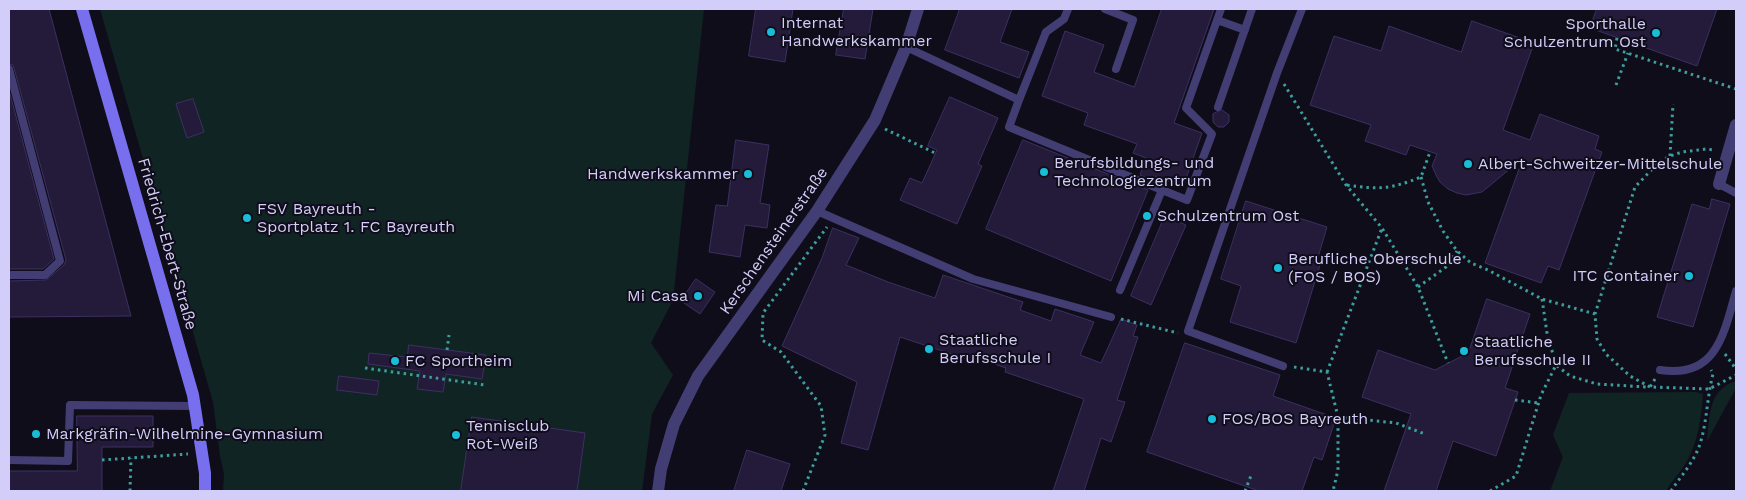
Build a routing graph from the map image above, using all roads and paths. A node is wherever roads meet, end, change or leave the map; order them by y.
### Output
1 (82, 9) edge
2 (918, 9) edge
3 (1068, 9) edge
4 (1105, 9) edge
5 (1221, 9) edge
6 (1252, 9) edge
7 (1302, 9) edge
8 (1217, 20) junction
9 (1245, 30) junction
10 (1617, 38) dead end
11 (906, 47) junction
12 (1628, 53) junction
13 (9, 69) edge
14 (1116, 69) dead end
15 (1277, 73) junction
16 (1616, 85) dead end
17 (1736, 89) edge
18 (1019, 100) junction
19 (1673, 104) dead end
20 (1218, 106) dead end
21 (873, 123) junction
22 (1736, 125) edge
23 (1430, 152) dead end
24 (935, 153) dead end
25 (1732, 153) edge
26 (1670, 156) junction
27 (1421, 178) junction
28 (1719, 184) joint
29 (1346, 185) junction
30 (1162, 190) junction
31 (1736, 193) edge
32 (817, 211) junction
33 (834, 219) junction
34 (1382, 228) junction
35 (1457, 251) junction
36 (9, 275) edge
37 (1418, 287) junction
38 (1120, 290) dead end
39 (1736, 291) edge
40 (1542, 299) junction
41 (1595, 314) junction
42 (1110, 317) joint
43 (1181, 333) dead end
44 (449, 335) dead end
45 (1718, 346) junction
46 (447, 350) dead end
47 (1706, 360) junction
48 (1448, 363) dead end
49 (1556, 365) junction
50 (1283, 366) joint
51 (365, 368) dead end
52 (1736, 369) edge
53 (1660, 370) joint
54 (1327, 372) junction
55 (1736, 375) edge
56 (485, 385) dead end
57 (1650, 387) junction
58 (1709, 389) junction
59 (1514, 400) dead end
60 (1539, 403) junction
61 (195, 406) junction
62 (1338, 417) junction
63 (1424, 434) dead end
64 (188, 454) dead end
65 (131, 458) junction
66 (9, 460) edge
67 (102, 460) dead end
68 (1252, 473) dead end
69 (130, 491) edge
70 (205, 491) edge
71 (658, 491) edge
72 (804, 491) edge
73 (1245, 491) edge
74 (1333, 491) edge
75 (1490, 491) edge
76 (1671, 491) edge

1 - 61 street, Friedrich-Ebert-Straße
2 - 11 street, Kerschensteinerstraße
3 - 18 lane
4 - 14 lane
5 - 8 lane
6 - 9 lane
7 - 15 lane
8 - 9 lane
8 - 30 lane
9 - 20 lane
10 - 12 path
11 - 18 lane
11 - 21 street, Kerschensteinerstraße
12 - 16 path
12 - 17 path
13 - 36 lane
15 - 29 path
15 - 50 lane
18 - 30 lane
19 - 26 path
21 - 24 path
21 - 32 street, Kerschensteinerstraße
22 - 25 street
23 - 27 path
25 - 26 path
25 - 28 street
26 - 41 path
27 - 29 path
27 - 35 path
28 - 31 lane
29 - 34 path
30 - 38 lane
32 - 33 lane
32 - 71 street, Kerschensteinerstraße
33 - 42 lane
33 - 72 path
34 - 37 path
34 - 54 path
35 - 37 path
35 - 40 path
37 - 48 path
39 - 45 lane
40 - 41 path
40 - 49 path
41 - 57 path
42 - 43 path
44 - 46 path
45 - 47 lane
45 - 52 path
47 - 53 lane
47 - 58 path
49 - 57 path
49 - 60 path
50 - 54 path
51 - 56 path
53 - 57 path
54 - 62 path
55 - 58 path
57 - 58 path
58 - 76 path
59 - 60 path
60 - 75 path
61 - 66 lane
61 - 70 street, Friedrich-Ebert-Straße
62 - 63 path
62 - 74 path
64 - 65 path
65 - 67 path
65 - 69 path
68 - 73 path

